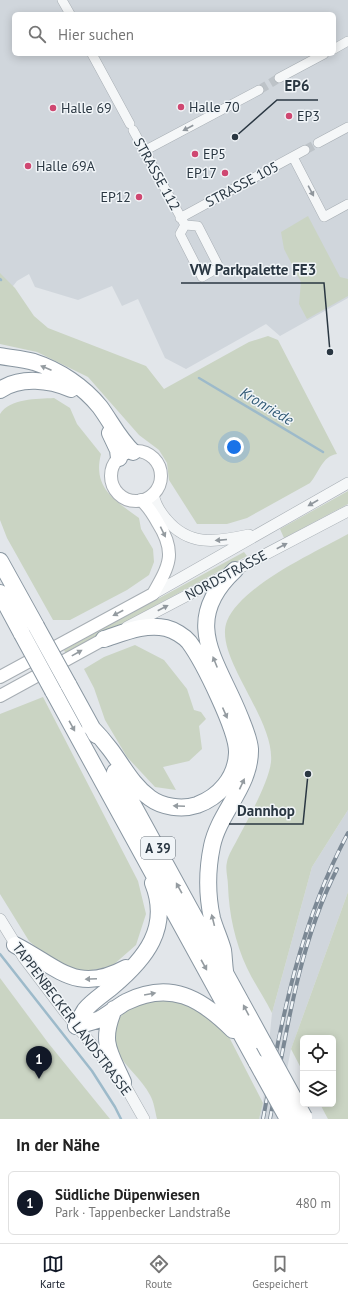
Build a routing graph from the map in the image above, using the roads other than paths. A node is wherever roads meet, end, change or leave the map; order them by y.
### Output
1 (62, 0) edge
2 (69, 12) edge
3 (348, 41) edge
4 (336, 47) edge
5 (93, 56) edge
6 (320, 56) edge
7 (279, 78) tunnel mouth
8 (259, 90) tunnel mouth
9 (348, 127) edge
10 (318, 143) tunnel mouth
11 (304, 150) tunnel mouth
12 (144, 152) junction
13 (293, 157) junction
14 (348, 204) edge
15 (183, 221) junction
16 (0, 356) edge
17 (0, 390) edge
18 (126, 455) junction
19 (348, 483) edge
20 (153, 494) junction
21 (141, 500) junction
22 (348, 511) edge
23 (259, 533) junction
24 (0, 561) edge
25 (235, 570) junction
26 (0, 593) edge
27 (153, 594) junction
28 (0, 609) edge
29 (29, 630) junction
30 (104, 639) junction
31 (0, 677) edge
32 (0, 696) edge
33 (90, 726) junction
34 (145, 857) junction
35 (0, 919) edge
36 (15, 945) junction
37 (140, 960) junction
38 (225, 971) junction
39 (114, 1009) junction
40 (76, 1026) junction
41 (246, 1043) junction
42 (123, 1082) junction
43 (305, 1118) edge
44 (144, 1119) edge
45 (288, 1119) edge

1 - 2 street
3 - 4 street
5 - 12 street, STRASSE 112
6 - 7 street
8 -> 12 street
9 - 10 street
11 - 13 street, STRASSE 105
12 - 15 street, STRASSE 112
13 -> 14 street
13 - 15 street, STRASSE 105
15 - 15 street
18 -> 16 highway
17 - 18 highway
18 - 20 main road
18 - 21 main road
19 -> 23 street, NORDSTRASSE
20 - 21 main road
23 -> 20 street
21 -> 27 main road
25 -> 22 street, NORDSTRASSE
23 - 27 street, NORDSTRASSE
24 - 29 highway, A 39
30 -> 25 street, NORDSTRASSE
38 -> 25 highway
26 - 29 highway, A 39
27 -> 31 main road
28 - 29 highway
29 - 33 highway, A 39, bridge
29 -> 34 highway, A 39, bridge
32 -> 30 main road
30 -> 33 highway
38 -> 33 highway, A 39
34 - 37 highway
34 -> 41 highway, A 39
35 - 36 street, TAPPENBECKER LANDSTRASSE
37 -> 36 highway
36 - 40 street, TAPPENBECKER LANDSTRASSE
37 - 40 highway
43 -> 38 highway, A 39, bridge
39 - 40 highway
39 -> 41 highway
39 - 42 highway
40 - 42 street, TAPPENBECKER LANDSTRASSE
41 - 45 highway, A 39, bridge
42 - 44 street, TAPPENBECKER LANDSTRASSE

